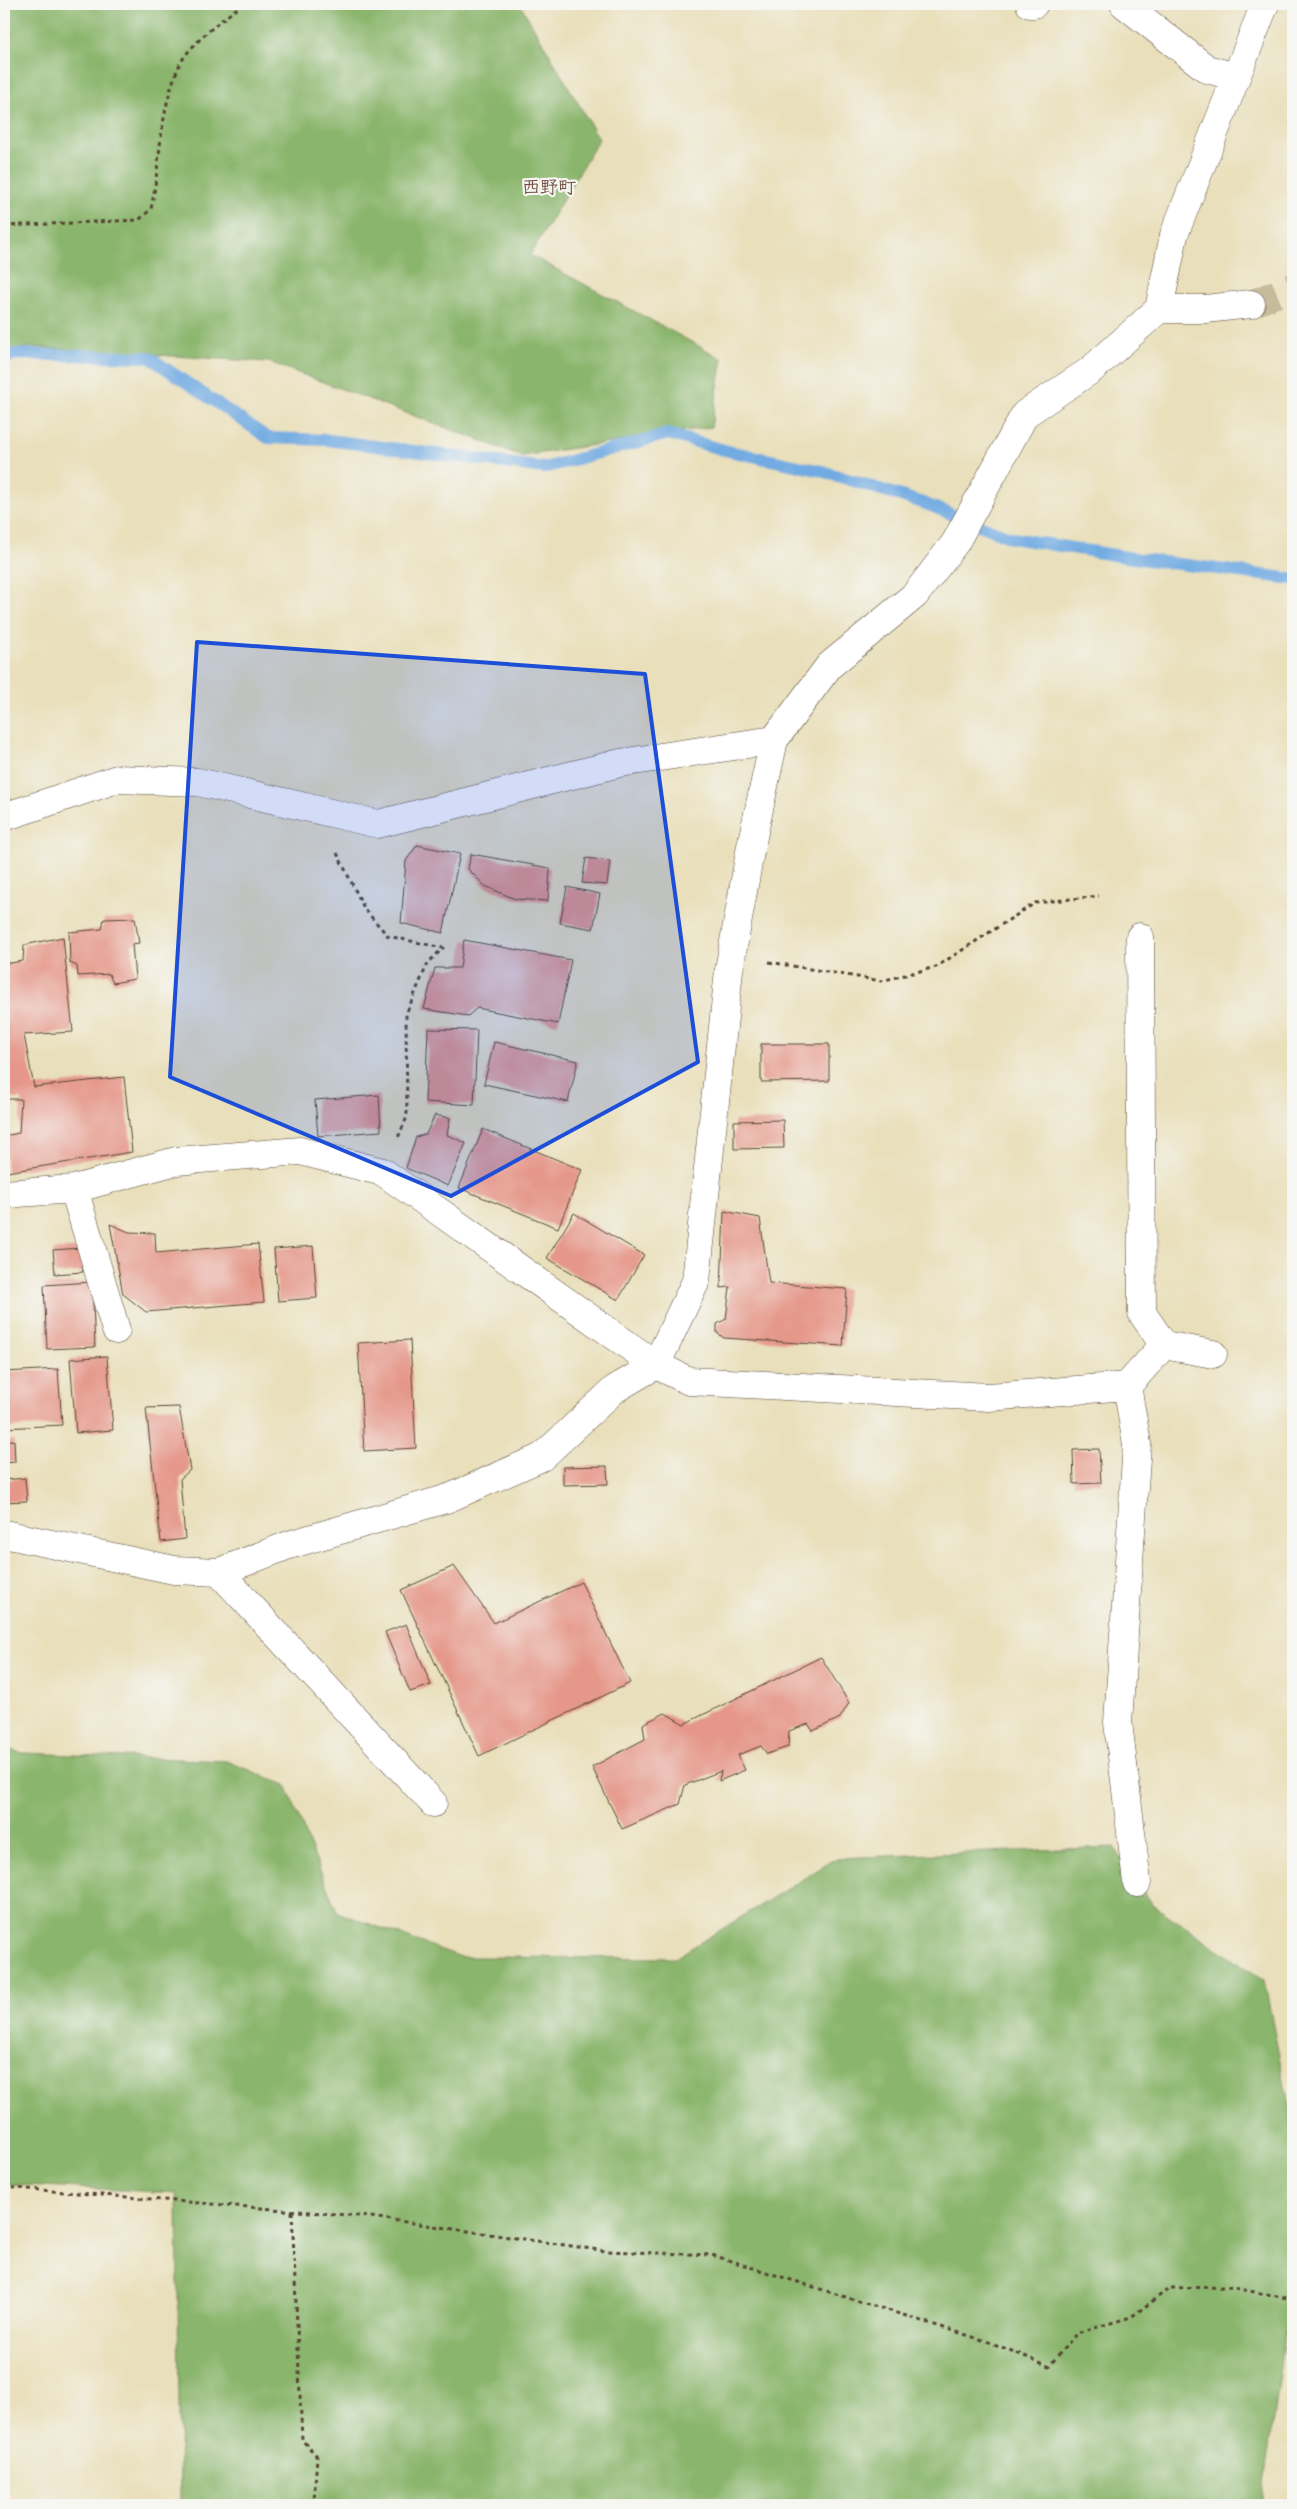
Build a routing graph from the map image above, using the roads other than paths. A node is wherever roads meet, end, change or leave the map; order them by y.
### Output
1 (1124, 4) edge
2 (1265, 4) edge
3 (1236, 78) junction
4 (1252, 304) tunnel mouth
5 (1159, 309) junction
6 (774, 740) junction
7 (4, 817) edge
8 (1140, 937) dead end
9 (74, 1189) junction
10 (4, 1194) edge
11 (116, 1330) dead end
12 (1164, 1345) junction
13 (1213, 1354) dead end
14 (656, 1364) junction
15 (1127, 1386) junction
16 (4, 1534) edge
17 (220, 1572) junction
18 (433, 1803) dead end
19 (1138, 1882) dead end

1 - 3 street
2 - 3 street
3 - 5 street
4 - 5 street
5 - 6 street
6 - 7 street
6 - 14 street
8 - 12 street
9 - 10 street
9 - 11 street
9 - 14 street
12 - 13 street
12 - 15 street
14 - 15 street
14 - 17 street
15 - 19 street
16 - 17 street
17 - 18 street

